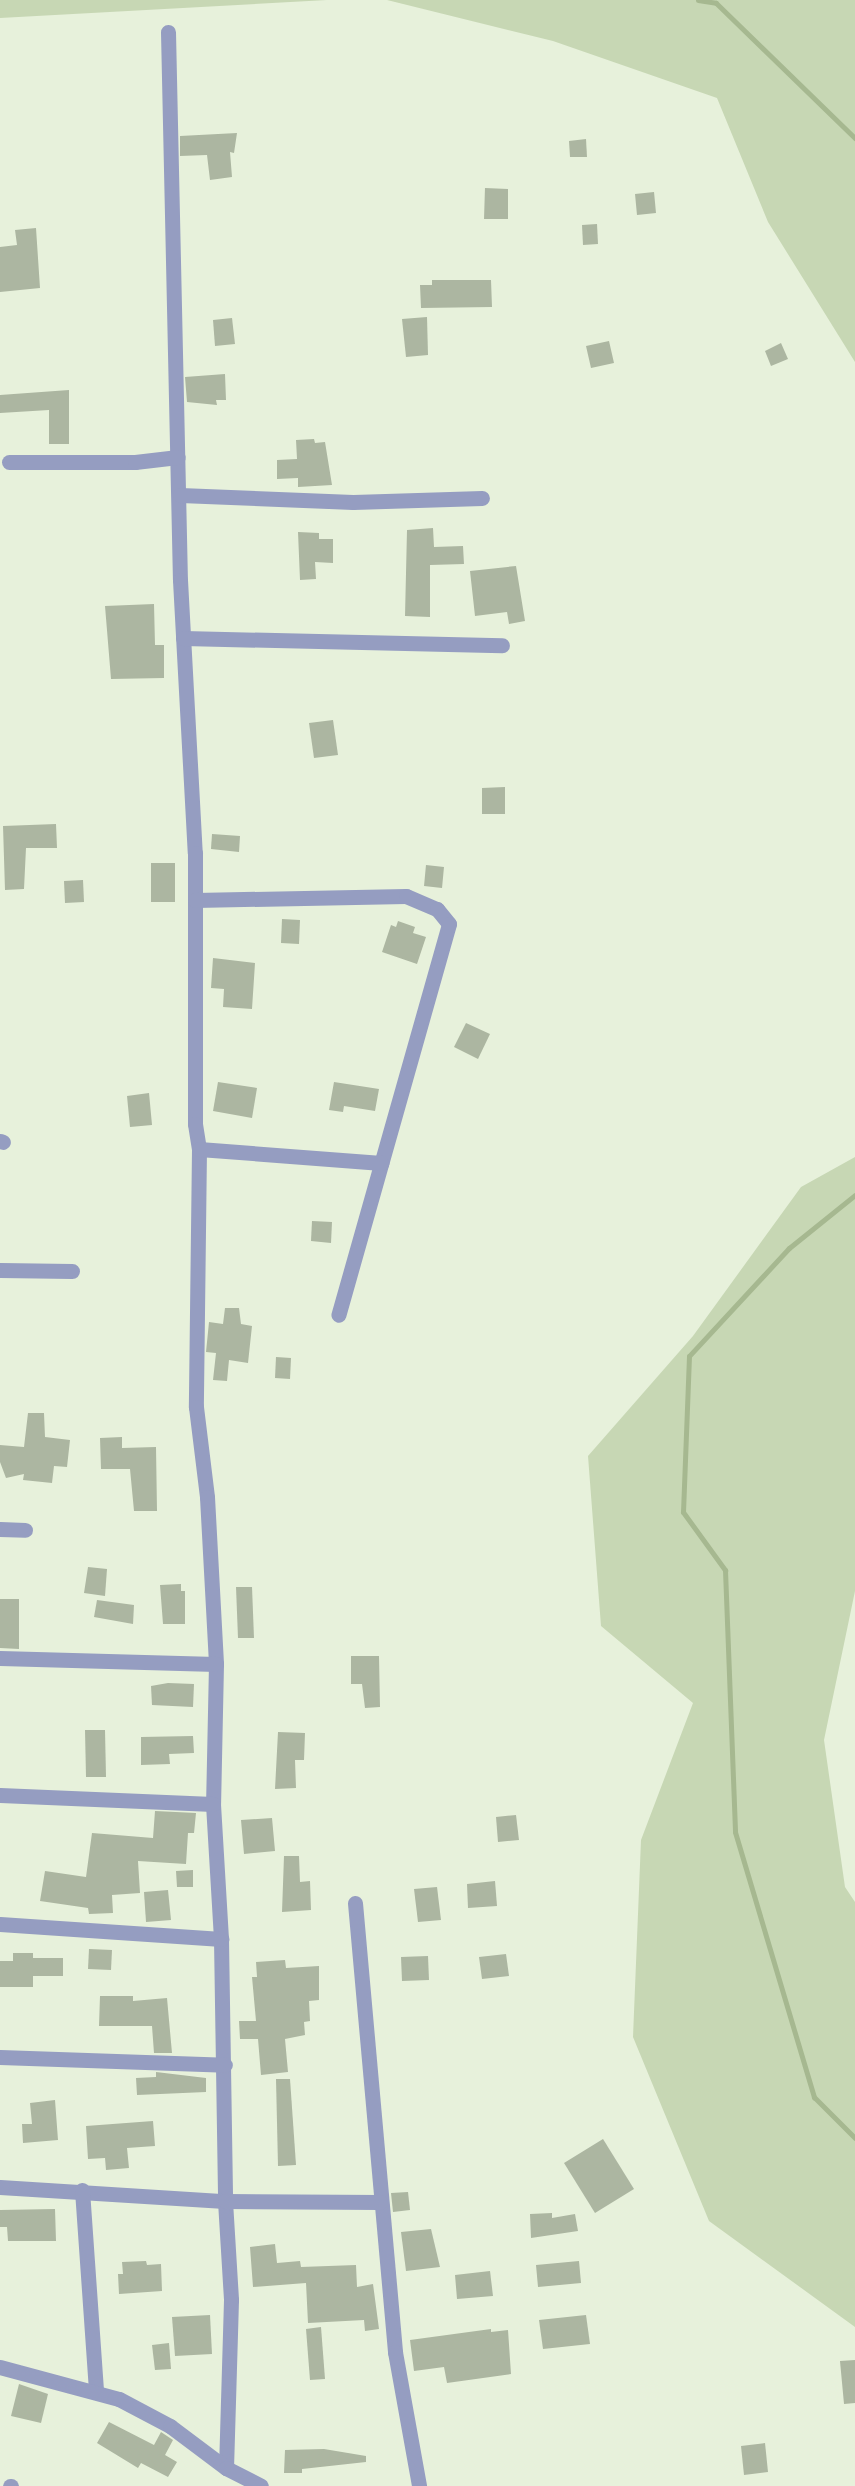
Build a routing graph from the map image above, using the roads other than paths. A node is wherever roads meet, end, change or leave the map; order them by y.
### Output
1 (168, 32) dead end
2 (178, 457) junction
3 (9, 462) dead end
4 (180, 495) junction
5 (482, 498) dead end
6 (183, 638) junction
7 (502, 645) dead end
8 (195, 900) junction
9 (199, 1149) junction
10 (381, 1163) junction
11 (0, 1270) edge
12 (72, 1271) dead end
13 (339, 1315) dead end
14 (0, 1529) edge
15 (25, 1530) dead end
16 (0, 1658) edge
17 (216, 1664) junction
18 (0, 1795) edge
19 (213, 1804) junction
20 (355, 1903) dead end
21 (0, 1924) edge
22 (221, 1939) junction
23 (0, 2057) edge
24 (225, 2065) junction
25 (0, 2187) edge
26 (82, 2190) junction
27 (225, 2201) junction
28 (380, 2202) junction
29 (0, 2367) edge
30 (96, 2392) junction
31 (226, 2468) junction
32 (256, 2484) edge
33 (419, 2486) edge

1 - 2 street
2 - 3 street
2 - 4 street
4 - 5 street
4 - 6 street
6 - 7 street
6 - 8 street
8 - 9 street
8 - 10 street
9 - 10 street
9 - 17 street
10 - 13 street
11 - 12 street
14 - 15 street
16 - 17 street
17 - 19 street
18 - 19 street
19 - 22 street
20 - 28 street
21 - 22 street
22 - 24 street
23 - 24 street
24 - 27 street
25 - 26 street
26 - 27 street
26 - 30 street
27 - 28 street
27 - 31 street
28 - 33 street
29 - 30 street
30 - 31 street
31 - 32 street

